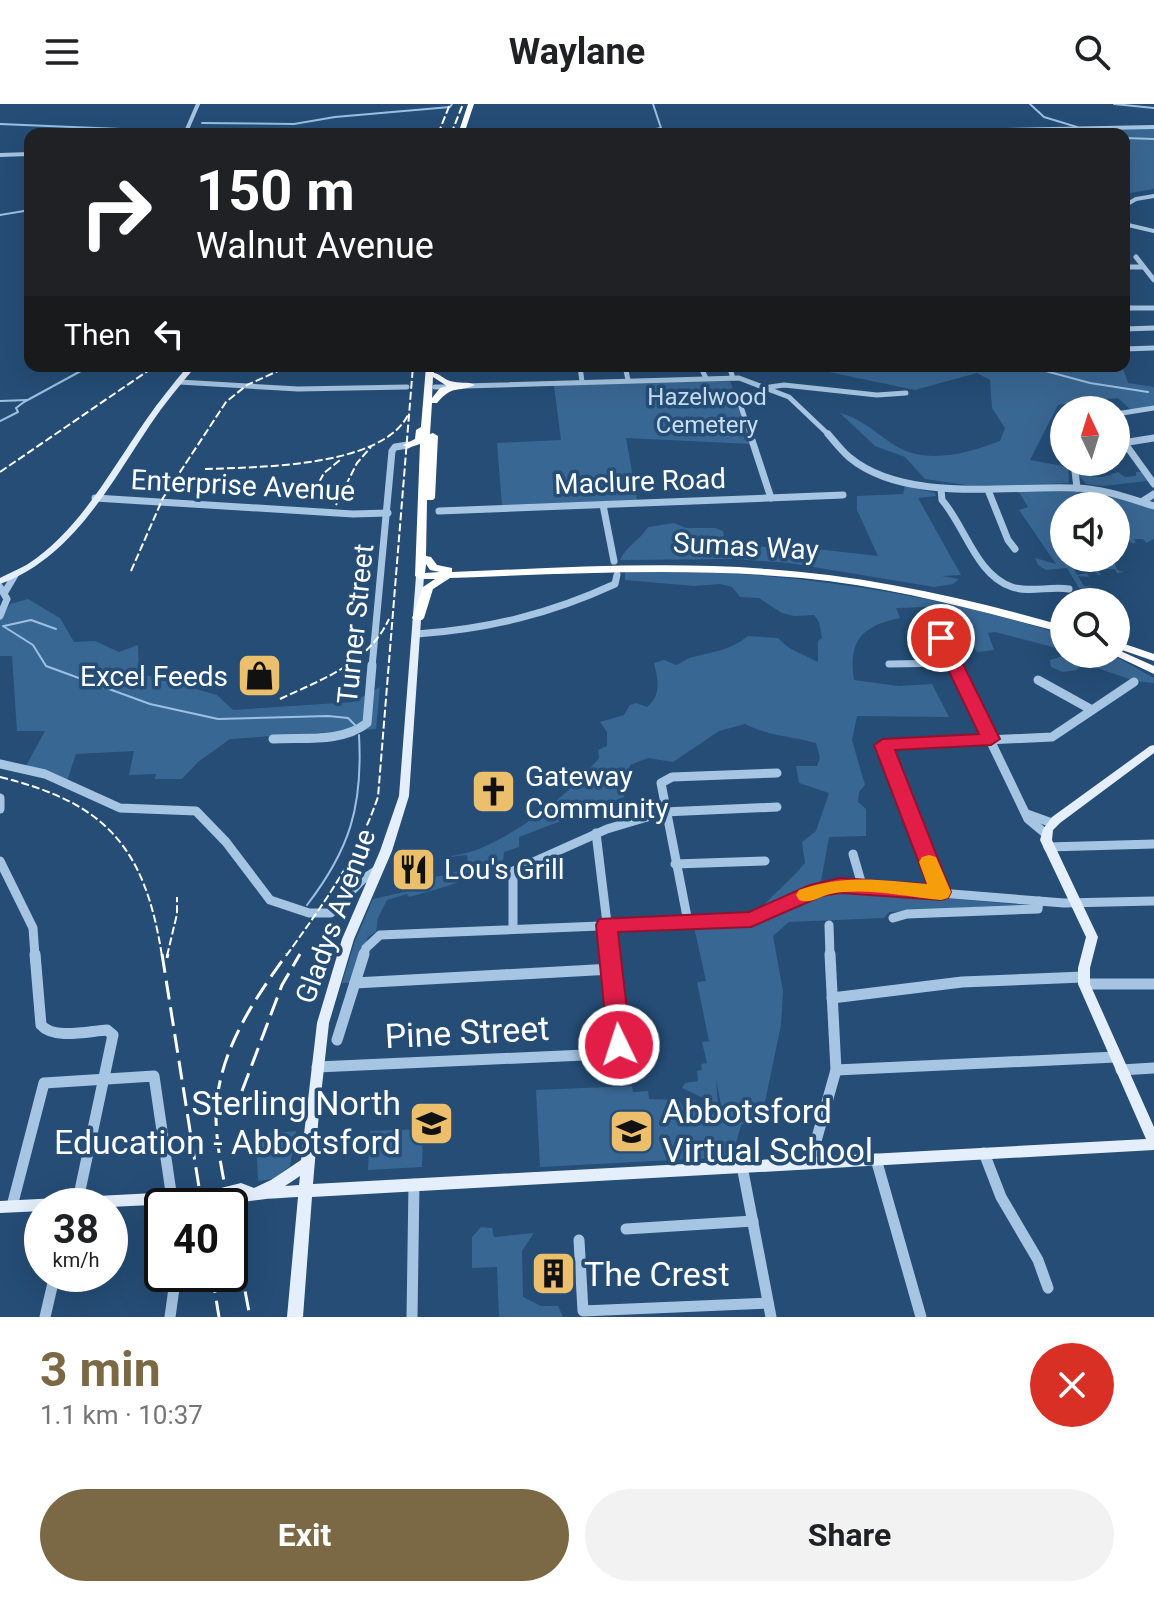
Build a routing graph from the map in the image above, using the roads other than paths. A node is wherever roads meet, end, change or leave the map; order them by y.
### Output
1 (198, 104) edge
2 (474, 104) edge
3 (1154, 127) edge
4 (188, 128) edge
5 (466, 128) edge
6 (1106, 128) edge
7 (24, 154) edge
8 (0, 155) edge
9 (1154, 196) edge
10 (1130, 202) edge
11 (1130, 225) edge
12 (1154, 231) edge
13 (1136, 257) dead end
14 (1130, 267) edge
15 (1142, 267) junction
16 (1154, 280) edge
17 (1130, 308) edge
18 (1154, 308) edge
19 (1154, 328) edge
20 (1130, 329) edge
21 (1154, 348) edge
22 (1130, 349) edge
23 (187, 372) edge
24 (581, 372) edge
25 (626, 372) edge
26 (703, 372) edge
27 (731, 372) edge
28 (433, 375) edge
29 (706, 378) junction
30 (733, 378) junction
31 (628, 380) junction
32 (179, 382) junction
33 (582, 382) junction
34 (471, 385) junction
35 (458, 386) junction
36 (407, 387) dead end
37 (770, 388) junction
38 (906, 393) dead end
39 (737, 395) dead end
40 (431, 401) junction
41 (1154, 408) edge
42 (1130, 412) edge
43 (1154, 438) edge
44 (1130, 444) edge
45 (408, 445) junction
46 (1130, 451) edge
47 (423, 460) junction
48 (1076, 476) edge
49 (1154, 484) edge
50 (1077, 488) junction
51 (941, 489) junction
52 (988, 490) junction
53 (1154, 494) edge
54 (843, 495) dead end
55 (95, 498) junction
56 (771, 498) junction
57 (1143, 501) junction
58 (603, 505) junction
59 (1154, 506) edge
60 (439, 511) dead end
61 (388, 513) junction
62 (1015, 549) dead end
63 (427, 559) junction
64 (614, 561) dead end
65 (491, 572) junction
66 (15, 575) junction
67 (617, 575) dead end
68 (421, 576) junction
69 (0, 581) edge
70 (1050, 589) edge
71 (2, 590) edge
72 (0, 616) edge
73 (931, 616) dead end
74 (418, 618) junction
75 (1050, 624) edge
76 (1050, 624) edge
77 (417, 634) junction
78 (1130, 648) edge
79 (1154, 651) edge
80 (1130, 652) edge
81 (1130, 655) edge
82 (1154, 661) edge
83 (953, 663) junction
84 (889, 664) dead end
85 (1154, 671) edge
86 (1038, 680) dead end
87 (1134, 682) dead end
88 (1092, 710) junction
89 (273, 739) dead end
90 (991, 739) junction
91 (1154, 748) edge
92 (0, 764) edge
93 (777, 773) dead end
94 (0, 798) edge
95 (777, 807) dead end
96 (0, 809) edge
97 (664, 812) junction
98 (596, 833) junction
99 (1048, 833) junction
100 (1154, 844) edge
101 (853, 854) dead end
102 (0, 861) edge
103 (765, 861) dead end
104 (675, 864) junction
105 (378, 869) junction
106 (862, 885) junction
107 (941, 892) junction
108 (1039, 901) junction
109 (1154, 901) edge
110 (1078, 903) junction
111 (893, 918) dead end
112 (688, 922) junction
113 (607, 925) junction
114 (829, 925) dead end
115 (513, 928) junction
116 (612, 969) junction
117 (1083, 981) junction
118 (355, 983) junction
119 (1154, 984) edge
120 (832, 998) junction
121 (337, 1040) dead end
122 (1118, 1063) junction
123 (317, 1067) junction
124 (1154, 1068) edge
125 (836, 1070) junction
126 (104, 1079) junction
127 (1154, 1143) edge
128 (984, 1153) junction
129 (876, 1159) junction
130 (309, 1162) junction
131 (816, 1162) junction
132 (742, 1166) junction
133 (414, 1184) junction
134 (81, 1188) edge
135 (171, 1188) edge
136 (306, 1191) junction
137 (251, 1194) junction
138 (248, 1196) edge
139 (6, 1207) edge
140 (753, 1221) junction
141 (626, 1229) dead end
142 (579, 1240) dead end
143 (1048, 1288) dead end
144 (51, 1292) edge
145 (173, 1292) edge
146 (768, 1303) junction
147 (682, 1312) edge
148 (45, 1317) edge
149 (170, 1317) edge
150 (295, 1317) edge
151 (412, 1317) edge
152 (771, 1317) edge
153 (921, 1317) edge

1 - 4 street
2 - 5 highway
3 - 6 street
7 - 8 street
9 - 10 street
11 - 12 street
13 - 15 street
14 - 15 street
15 - 16 street
17 - 18 street
19 - 20 street
21 - 22 street
23 - 32 main road
24 - 33 street
25 - 31 street
26 - 29 street
27 - 30 street
28 - 34 highway
28 - 35 street
28 - 40 highway
29 - 30 street
29 - 31 street
30 - 37 street
31 - 33 street
32 - 36 street
32 - 55 main road
33 - 34 street
34 - 35 street
35 - 40 highway
37 - 38 street
37 - 51 street
39 - 56 street
40 - 45 highway
40 - 47 highway
40 - 63 highway
41 - 42 street
43 - 44 street
45 - 47 highway
45 - 61 street, Turner Street
46 - 49 street
47 - 68 highway
48 - 50 street
50 - 52 street
50 - 57 street
51 - 52 street
51 - 70 street
52 - 62 street
53 - 57 street
54 - 56 street, Maclure Road
55 - 61 street, Enterprise Avenue
55 - 66 main road
56 - 58 street, Maclure Road
57 - 59 street
58 - 60 street, Maclure Road
58 - 64 street
61 - 89 street, Turner Street
63 - 65 highway
63 - 68 highway
65 - 68 highway, Sumas Way
65 - 74 highway
65 - 75 highway, Sumas Way
65 - 76 highway, Sumas Way
66 - 69 main road
66 - 71 street
67 - 77 street
68 - 74 main road, Gladys Avenue
71 - 72 street
73 - 83 street
74 - 77 main road, Gladys Avenue
77 - 105 main road, Gladys Avenue
78 - 79 highway
80 - 82 highway
81 - 85 highway
83 - 84 street
83 - 90 street
86 - 88 street
87 - 88 street
88 - 90 street
90 - 99 street
90 - 107 street
91 - 99 main road
92 - 105 street
93 - 97 street
94 - 96 street
95 - 97 street
97 - 98 street
97 - 104 street
98 - 113 street
98 - 115 street
99 - 100 street
99 - 110 main road
101 - 106 street
102 - 126 street
103 - 104 street
104 - 112 street
105 - 123 main road, Gladys Avenue
106 - 107 street
106 - 112 street
107 - 108 street
108 - 110 street
108 - 111 street
109 - 110 street
110 - 117 main road
112 - 113 street
113 - 115 street
113 - 116 street
114 - 120 street
115 - 118 street, Gladys Avenue
116 - 118 street
116 - 123 street, Pine Street
117 - 119 street
117 - 120 street
117 - 122 main road
118 - 121 street, Gladys Avenue
120 - 125 street
122 - 124 street
122 - 125 street
122 - 127 main road
123 - 130 main road, Gladys Avenue
125 - 131 street
126 - 134 street
126 - 135 street
126 - 139 street
127 - 128 main road
128 - 129 main road
128 - 143 street
129 - 131 main road
129 - 153 street
130 - 136 main road, Gladys Avenue
130 - 137 main road
131 - 132 main road
132 - 133 main road
132 - 140 street
133 - 136 main road
133 - 151 street
136 - 137 main road
136 - 150 main road, Gladys Avenue
137 - 138 main road
140 - 141 street
140 - 146 street
142 - 147 street
144 - 148 street
145 - 149 street
146 - 147 street
146 - 152 street

